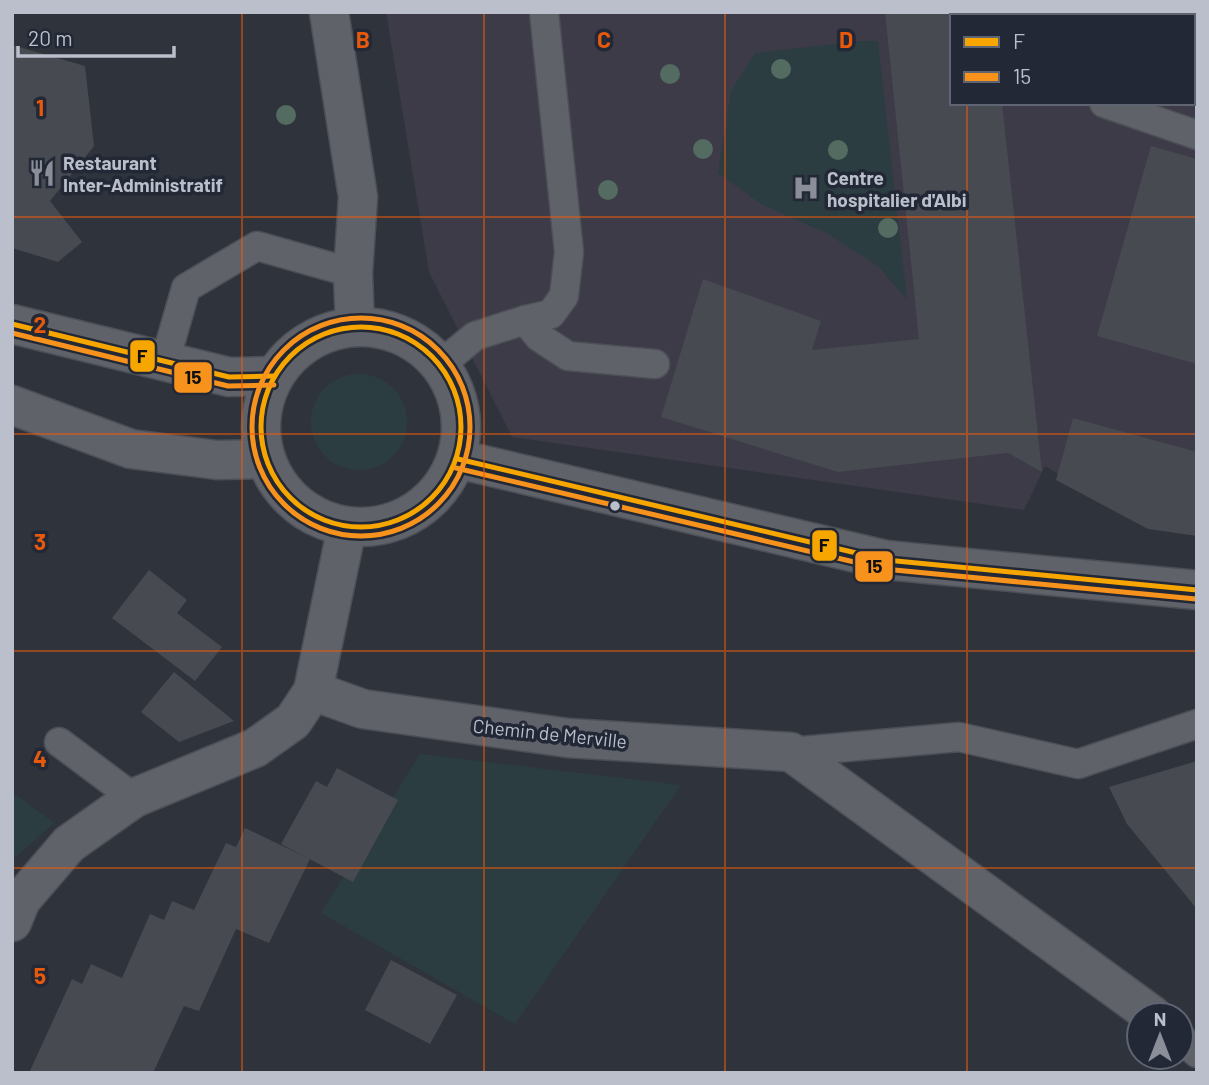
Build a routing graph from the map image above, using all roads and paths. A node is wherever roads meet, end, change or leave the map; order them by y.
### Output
1 (329, 12) edge
2 (544, 12) edge
3 (1110, 105) edge
4 (1197, 135) edge
5 (354, 273) junction
6 (525, 320) junction
7 (12, 324) edge
8 (355, 327) junction
9 (165, 361) junction
10 (654, 364) dead end
11 (440, 365) junction
12 (274, 376) junction
13 (12, 405) edge
14 (265, 459) junction
15 (458, 459) junction
16 (347, 527) junction
17 (1197, 590) edge
18 (313, 691) junction
19 (1197, 724) edge
20 (59, 742) dead end
21 (791, 752) junction
22 (134, 798) junction
23 (12, 922) edge
24 (1133, 1001) edge

1 - 5 street
2 - 6 lane
3 - 4 lane
5 - 8 street
5 - 9 lane
6 - 10 lane
6 - 11 lane
7 - 9 street
8 - 11 street
8 - 12 street
9 - 12 street
11 - 15 street
12 - 14 street
13 - 14 street
14 - 16 street
15 - 16 street
15 - 17 street
16 - 18 street
18 - 21 street, Chemin de Merville
18 - 22 street
19 - 21 lane, Chemin de Merville
20 - 22 lane
21 - 24 street
22 - 23 street

